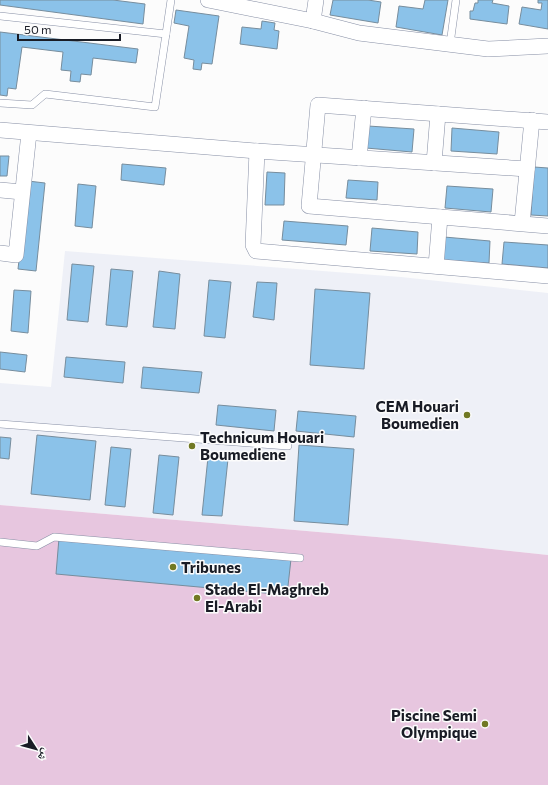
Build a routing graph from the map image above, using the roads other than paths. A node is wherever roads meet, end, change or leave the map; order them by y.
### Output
1 (170, 0) edge
2 (208, 0) edge
3 (316, 0) edge
4 (456, 0) edge
5 (0, 16) edge
6 (313, 21) junction
7 (166, 34) junction
8 (450, 44) junction
9 (548, 46) edge
10 (0, 103) edge
11 (364, 108) junction
12 (438, 114) junction
13 (532, 120) junction
14 (548, 122) edge
15 (0, 130) edge
16 (29, 133) junction
17 (257, 151) junction
18 (314, 154) junction
19 (359, 158) junction
20 (434, 163) junction
21 (527, 169) junction
22 (0, 190) edge
23 (22, 192) junction
24 (440, 217) junction
25 (522, 223) junction
26 (548, 226) edge
27 (0, 253) edge
28 (436, 266) junction
29 (548, 276) edge
30 (0, 424) edge
31 (288, 446) dead end
32 (0, 542) edge
33 (300, 558) dead end

1 - 7 lane
2 - 6 street
3 - 6 street
4 - 8 lane
5 - 7 lane
6 - 8 street
7 - 10 lane
8 - 9 street
11 - 12 street
11 - 18 street
11 - 19 street
12 - 13 street
12 - 20 street
13 - 14 street
13 - 21 street
15 - 16 street
16 - 17 street
16 - 23 street
17 - 18 street
17 - 28 street
18 - 19 street
18 - 24 street
19 - 20 street
20 - 21 street
21 - 25 street
22 - 23 street
23 - 27 street
24 - 25 street
24 - 28 street
25 - 26 street
28 - 29 street
30 - 31 lane
32 - 33 lane

